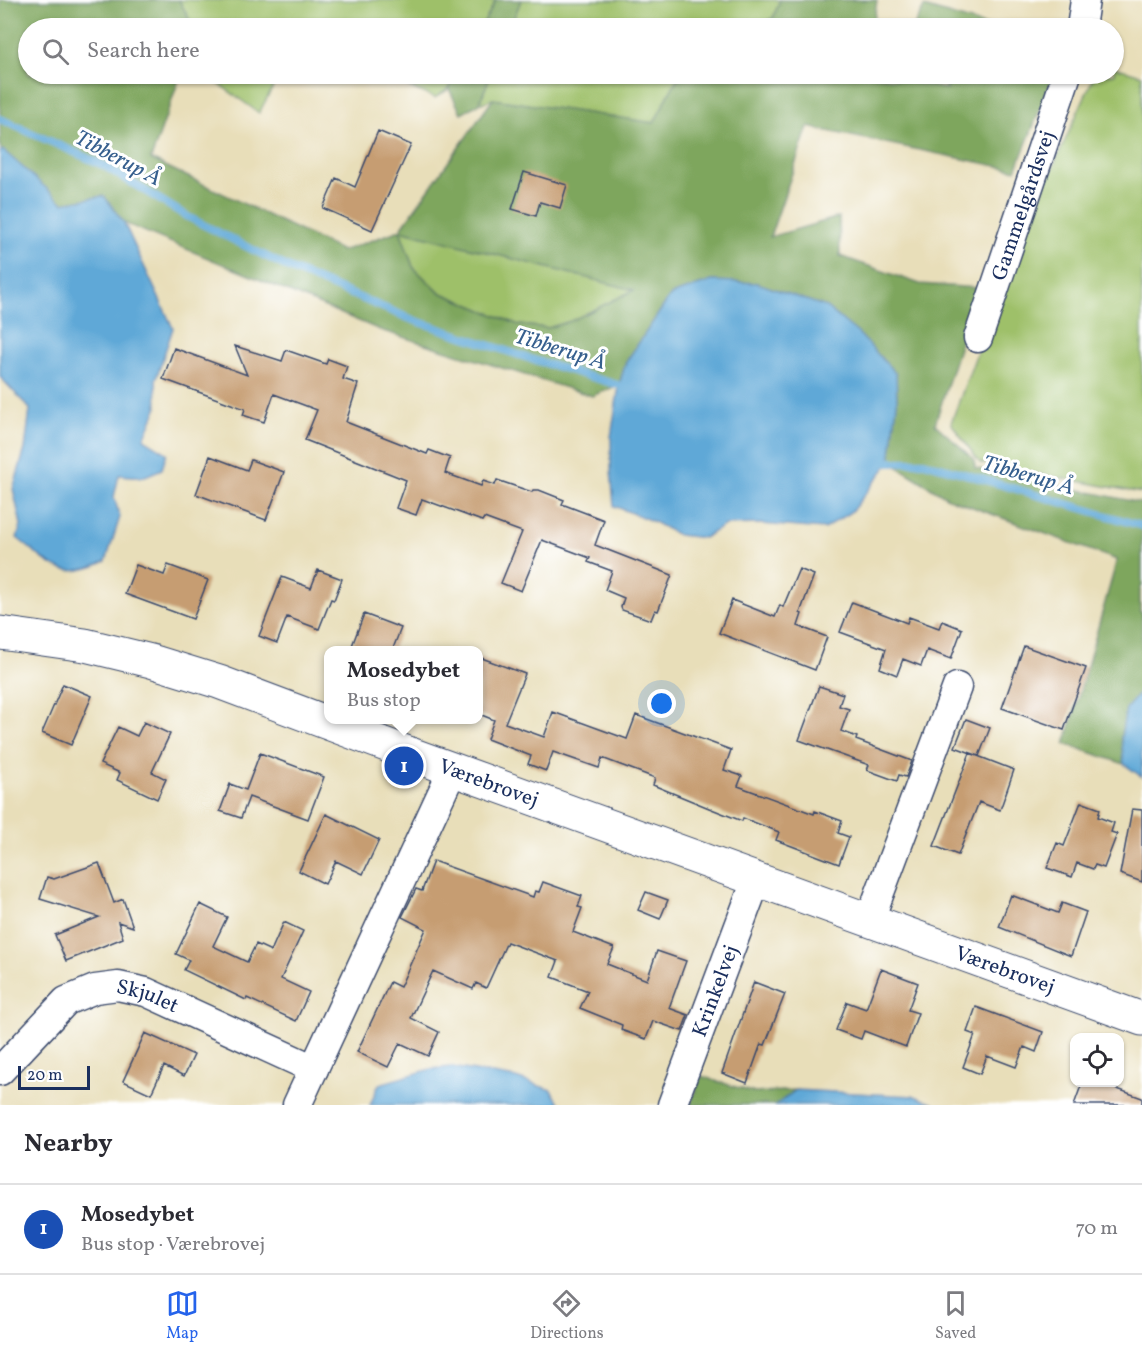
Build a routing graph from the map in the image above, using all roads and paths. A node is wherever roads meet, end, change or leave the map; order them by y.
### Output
1 (1085, 0) edge
2 (1082, 18) edge
3 (1064, 84) edge
4 (978, 338) dead end
5 (0, 633) edge
6 (957, 687) dead end
7 (324, 721) edge
8 (332, 724) edge
9 (453, 769) junction
10 (757, 878) junction
11 (870, 919) junction
12 (1142, 1018) edge
13 (314, 1069) junction
14 (0, 1071) edge
15 (297, 1105) edge
16 (672, 1105) edge

1 - 2 street
3 - 4 street, Gammelgårdsvej
5 - 7 street, Værebrovej
6 - 11 street
8 - 9 street, Værebrovej
9 - 10 street, Værebrovej
9 - 13 street
10 - 11 street, Værebrovej
10 - 16 street, Krinkelvej
11 - 12 street, Værebrovej
13 - 14 street, Skjulet
13 - 15 street

